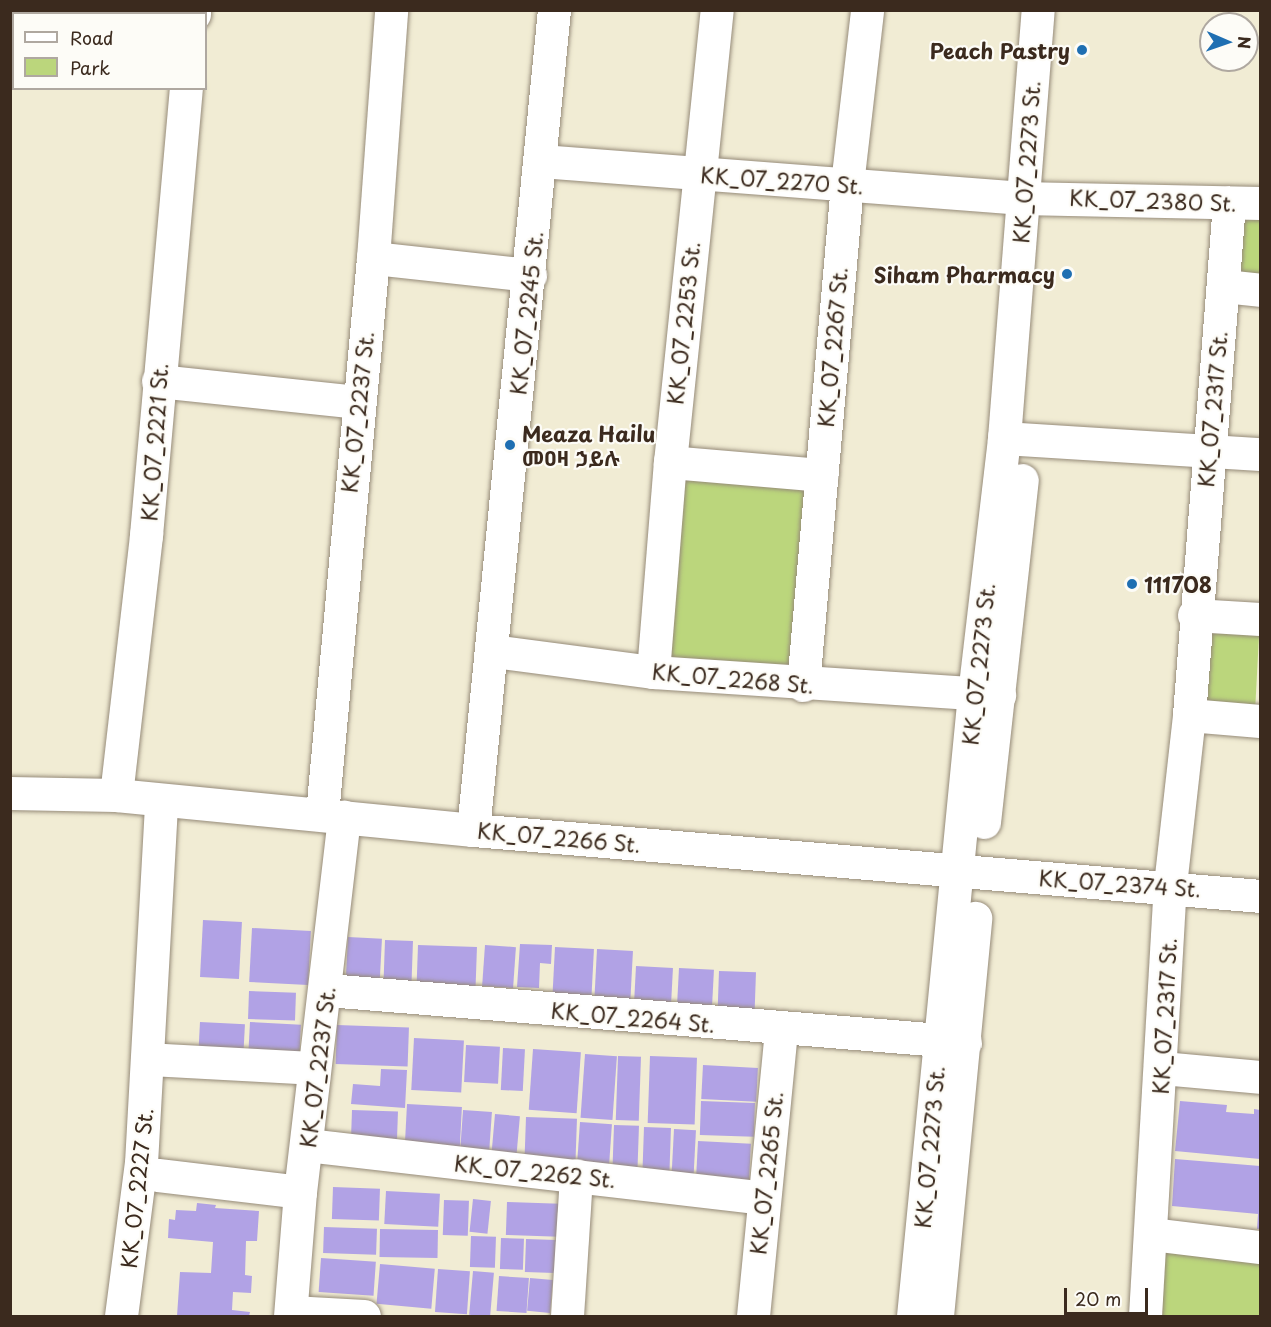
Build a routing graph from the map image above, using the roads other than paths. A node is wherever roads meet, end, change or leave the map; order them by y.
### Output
1 (391, 10) edge
2 (554, 10) edge
3 (717, 10) edge
4 (867, 10) edge
5 (1038, 10) edge
6 (1058, 10) edge
7 (186, 90) edge
8 (541, 161) junction
9 (698, 175) junction
10 (847, 184) junction
11 (1035, 198) junction
12 (1245, 203) edge
13 (373, 258) junction
14 (530, 275) junction
15 (1224, 286) junction
16 (1260, 290) edge
17 (158, 381) junction
18 (357, 402) junction
19 (1015, 439) junction
20 (1208, 448) junction
21 (1260, 454) edge
22 (670, 462) junction
23 (821, 475) junction
24 (1194, 615) junction
25 (1260, 619) edge
26 (494, 651) junction
27 (653, 672) junction
28 (803, 685) junction
29 (986, 694) junction
30 (1189, 715) junction
31 (1260, 721) edge
32 (10, 793) edge
33 (116, 795) junction
34 (161, 802) junction
35 (333, 816) junction
36 (473, 830) junction
37 (968, 871) junction
38 (1170, 885) junction
39 (1260, 896) edge
40 (327, 990) junction
41 (781, 1030) junction
42 (952, 1041) junction
43 (148, 1059) junction
44 (314, 1068) junction
45 (1162, 1068) junction
46 (1260, 1077) edge
47 (307, 1145) junction
48 (158, 1175) dead end
49 (576, 1175) junction
50 (300, 1192) junction
51 (763, 1198) junction
52 (1152, 1234) junction
53 (1260, 1247) edge
54 (291, 1314) edge
55 (121, 1317) edge
56 (364, 1317) edge
57 (567, 1317) edge
58 (753, 1317) edge
59 (913, 1317) edge
60 (938, 1317) edge
61 (1145, 1317) edge

1 - 13 street, KK_07_2237 St.
2 - 8 street, KK_07_2245 St.
3 - 9 street, KK_07_2253 St.
4 - 10 street, KK_07_2267 St.
5 - 11 street, KK_07_2273 St.
6 - 11 street, KK_07_2273 St.
7 - 17 street, KK_07_2221 St.
8 - 9 street, KK_07_2270 St.
8 - 14 street, KK_07_2245 St.
9 - 10 street, KK_07_2270 St.
9 - 22 street, KK_07_2253 St.
10 - 11 street, KK_07_2270 St.
10 - 23 street, KK_07_2267 St.
11 - 12 street, KK_07_2380 St.
11 - 19 street, KK_07_2273 St.
12 - 15 street, KK_07_2317 St.
13 - 14 street
13 - 18 street, KK_07_2237 St.
14 - 26 street, KK_07_2245 St.
15 - 16 street
15 - 20 street, KK_07_2317 St.
17 - 18 street
17 - 33 street, KK_07_2221 St.
18 - 35 street, KK_07_2237 St.
19 - 20 street
19 - 29 street, KK_07_2273 St.
20 - 21 street
20 - 24 street, KK_07_2317 St.
22 - 23 street
22 - 27 street, KK_07_2253 St.
23 - 28 street, KK_07_2267 St.
24 - 25 street
24 - 30 street, KK_07_2317 St.
26 - 27 street, KK_07_2268 St.
26 - 36 street, KK_07_2245 St.
27 - 28 street, KK_07_2268 St.
28 - 29 street, KK_07_2268 St.
29 - 37 street, KK_07_2273 St.
30 - 31 street
30 - 38 street, KK_07_2317 St.
32 - 33 street, KK_07_2266 St.
33 - 34 street, KK_07_2266 St.
34 - 35 street, KK_07_2266 St.
34 - 43 street, KK_07_2227 St.
35 - 36 street, KK_07_2266 St.
35 - 40 street, KK_07_2237 St.
36 - 37 street, KK_07_2266 St.
37 - 38 street, KK_07_2374 St.
37 - 42 street, KK_07_2273 St.
38 - 39 street, KK_07_2374 St.
38 - 45 street, KK_07_2317 St.
40 - 41 street, KK_07_2264 St.
40 - 44 street, KK_07_2237 St.
41 - 42 street, KK_07_2264 St.
41 - 51 street, KK_07_2265 St.
42 - 59 street, KK_07_2273 St.
42 - 60 street, KK_07_2273 St.
43 - 44 street
43 - 55 street, KK_07_2227 St.
44 - 47 street, KK_07_2237 St.
45 - 46 street
45 - 52 street, KK_07_2317 St.
47 - 49 street, KK_07_2262 St.
47 - 50 street, KK_07_2237 St.
48 - 50 street
49 - 51 street, KK_07_2262 St.
49 - 57 street
50 - 54 street, KK_07_2237 St.
51 - 58 street, KK_07_2265 St.
52 - 53 street
52 - 61 street, KK_07_2317 St.
54 - 56 street

